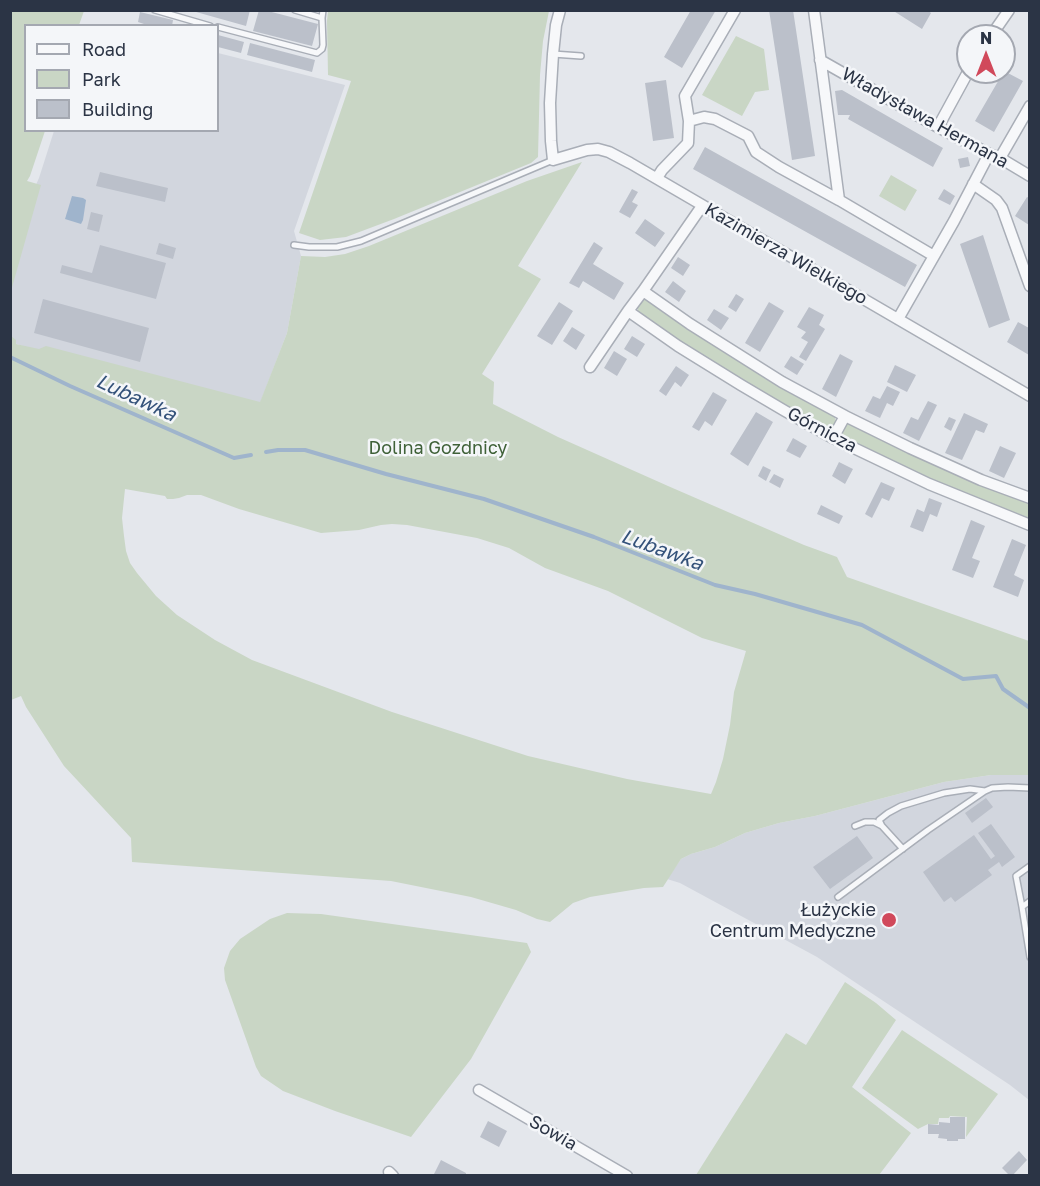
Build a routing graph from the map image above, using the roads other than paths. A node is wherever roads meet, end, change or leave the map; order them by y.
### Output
1 (155, 10) edge
2 (295, 10) edge
3 (323, 10) edge
4 (560, 10) edge
5 (735, 10) edge
6 (814, 10) edge
7 (1009, 10) edge
8 (322, 18) junction
9 (203, 24) edge
10 (999, 24) edge
11 (219, 27) edge
12 (553, 54) junction
13 (581, 56) dead end
14 (820, 60) junction
15 (961, 84) edge
16 (1029, 106) edge
17 (689, 121) junction
18 (938, 127) junction
19 (994, 156) junction
20 (553, 160) junction
21 (1029, 176) edge
22 (657, 178) junction
23 (973, 184) junction
24 (839, 200) junction
25 (702, 206) junction
26 (294, 245) dead end
27 (934, 256) junction
28 (1029, 286) edge
29 (643, 291) junction
30 (628, 311) junction
31 (898, 319) junction
32 (590, 367) dead end
33 (1029, 396) edge
34 (845, 416) junction
35 (833, 438) junction
36 (1029, 498) edge
37 (1029, 525) edge
38 (1029, 788) edge
39 (985, 791) junction
40 (855, 825) dead end
41 (882, 826) junction
42 (903, 849) junction
43 (1029, 866) edge
44 (838, 897) dead end
45 (1029, 901) edge
46 (1022, 907) junction
47 (1029, 957) edge
48 (480, 1090) dead end
49 (627, 1176) edge

1 - 9 lane
2 - 8 lane
3 - 8 lane
4 - 12 street
5 - 17 street
6 - 14 street, Władysława Hermana
7 - 10 street
8 - 11 lane
12 - 13 lane
12 - 20 street
14 - 18 street, Władysława Hermana
14 - 24 street, Władysława Hermana
15 - 18 street
16 - 19 street
17 - 22 street
17 - 24 street
18 - 19 street, Władysława Hermana
19 - 21 street, Władysława Hermana
19 - 23 street
20 - 22 street, Kazimierza Wielkiego
20 - 26 lane
22 - 25 street, Kazimierza Wielkiego
23 - 27 street
23 - 28 street
24 - 27 street
25 - 29 street
25 - 31 street, Kazimierza Wielkiego
27 - 31 street
29 - 30 street
29 - 34 street, Górnicza
30 - 32 street
30 - 35 street, Górnicza
31 - 33 street, Kazimierza Wielkiego
34 - 35 street
34 - 36 street, Górnicza
35 - 37 street, Górnicza
38 - 39 lane
39 - 41 lane
39 - 42 lane
40 - 41 lane
41 - 42 lane
42 - 44 lane
43 - 46 lane
45 - 46 lane
46 - 47 lane
48 - 49 street, Sowia

